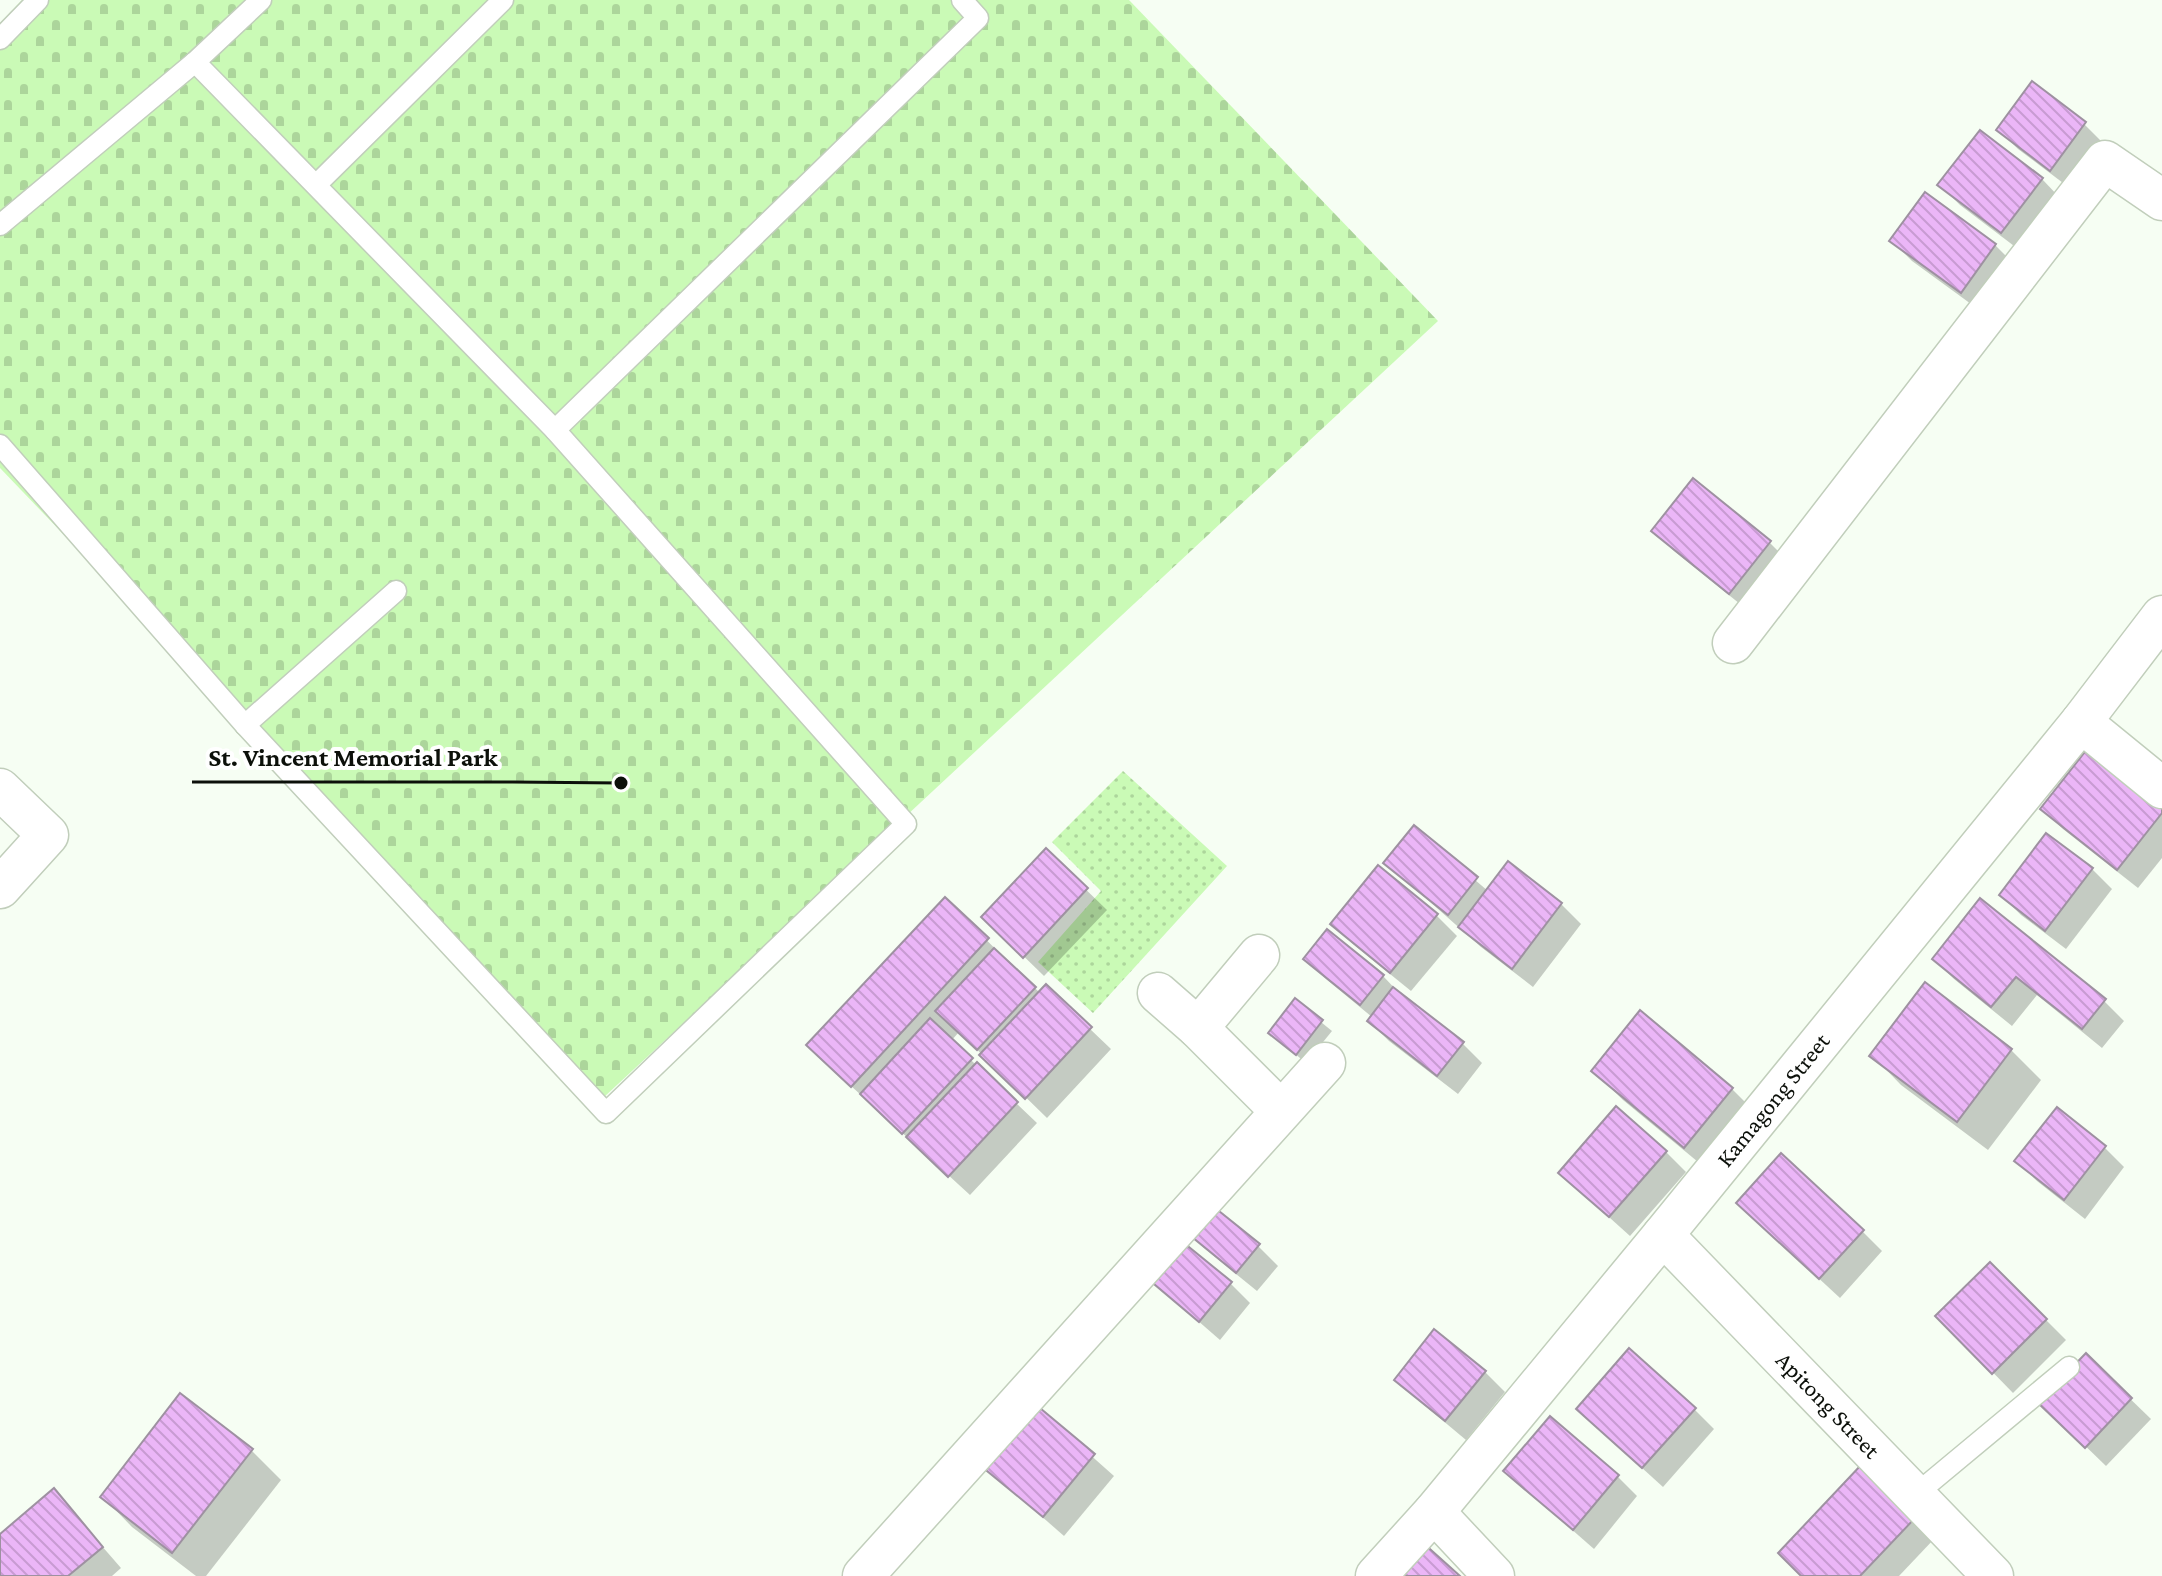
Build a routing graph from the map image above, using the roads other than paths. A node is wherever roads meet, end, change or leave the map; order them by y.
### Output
1 (38, 0) edge
2 (261, 0) edge
3 (503, 0) edge
4 (962, 0) edge
5 (0, 39) edge
6 (195, 62) junction
7 (316, 185) junction
8 (2162, 200) edge
9 (0, 225) edge
10 (555, 430) junction
11 (0, 445) edge
12 (396, 591) dead end
13 (2162, 616) edge
14 (1733, 643) dead end
15 (2081, 722) junction
16 (245, 725) junction
17 (2162, 788) edge
18 (0, 789) edge
19 (0, 888) edge
20 (1259, 955) dead end
21 (1158, 993) dead end
22 (1198, 1028) junction
23 (1325, 1063) dead end
24 (1280, 1110) junction
25 (1663, 1235) junction
26 (2069, 1367) dead end
27 (1915, 1495) junction
28 (1434, 1512) junction
29 (863, 1576) edge
30 (1376, 1576) edge
31 (1494, 1576) edge
32 (1993, 1576) edge

1 - 5 lane
2 - 6 lane
3 - 7 lane
4 - 10 lane
6 - 7 lane
6 - 9 lane
7 - 10 lane
8 - 14 street
10 - 16 lane
11 - 16 lane
12 - 16 lane
13 - 15 street, Kamagong Street
15 - 17 street
15 - 25 street, Kamagong Street
18 - 19 street
20 - 22 street
21 - 22 street
22 - 24 street
23 - 24 street
24 - 29 street
25 - 27 street, Apitong Street
25 - 28 street, Kamagong Street
26 - 27 lane
27 - 32 street, Apitong Street
28 - 30 street, Kamagong Street
28 - 31 street

